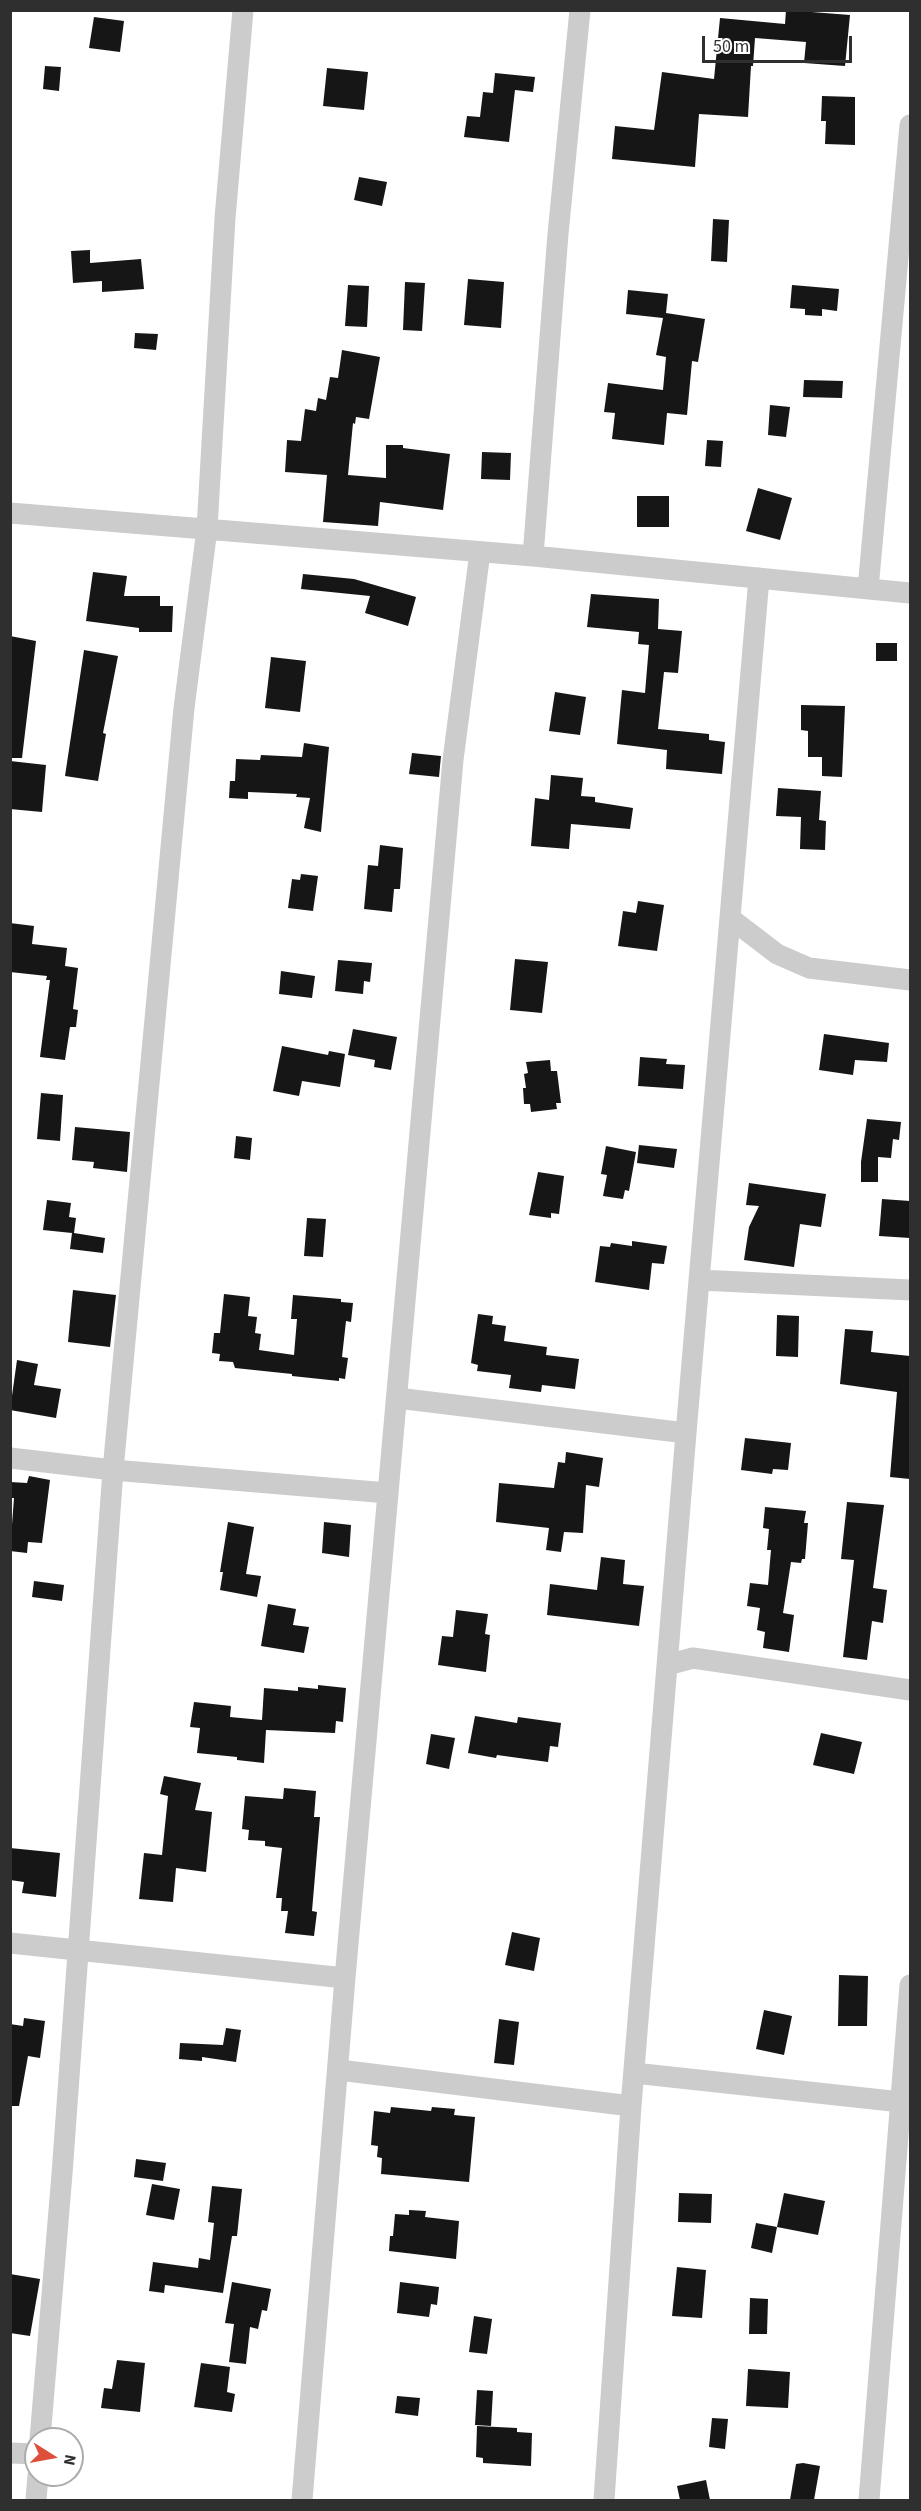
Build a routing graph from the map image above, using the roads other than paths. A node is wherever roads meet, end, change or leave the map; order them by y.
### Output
1 (243, 10) edge
2 (580, 10) edge
3 (910, 125) edge
4 (10, 513) edge
5 (207, 529) junction
6 (480, 552) junction
7 (533, 556) junction
8 (759, 578) junction
9 (868, 589) junction
10 (910, 593) edge
11 (730, 918) junction
12 (910, 980) edge
13 (699, 1280) junction
14 (910, 1290) edge
15 (397, 1398) junction
16 (686, 1433) junction
17 (10, 1458) edge
18 (113, 1470) junction
19 (388, 1493) junction
20 (667, 1665) junction
21 (910, 1690) edge
22 (10, 1943) edge
23 (78, 1950) junction
24 (345, 1978) junction
25 (910, 1985) edge
26 (339, 2070) junction
27 (634, 2073) junction
28 (905, 2103) edge
29 (631, 2106) junction
30 (41, 2427) edge
31 (302, 2500) edge
32 (604, 2500) edge
33 (869, 2500) edge

1 - 5 street
2 - 7 street
3 - 9 street
4 - 5 street
5 - 6 street
5 - 18 street
6 - 7 street
6 - 15 street
7 - 8 street
8 - 9 street
8 - 11 street
9 - 10 street
11 - 12 street
11 - 13 street
13 - 14 street
13 - 16 street
15 - 16 street
15 - 19 street
16 - 20 street
17 - 18 street
18 - 19 street
18 - 23 street
19 - 24 street
20 - 21 street
20 - 27 street
22 - 23 street
23 - 24 street
23 - 30 street
24 - 26 street
25 - 28 street
26 - 29 street
26 - 31 street
27 - 28 street
27 - 29 street
28 - 33 street
29 - 32 street

